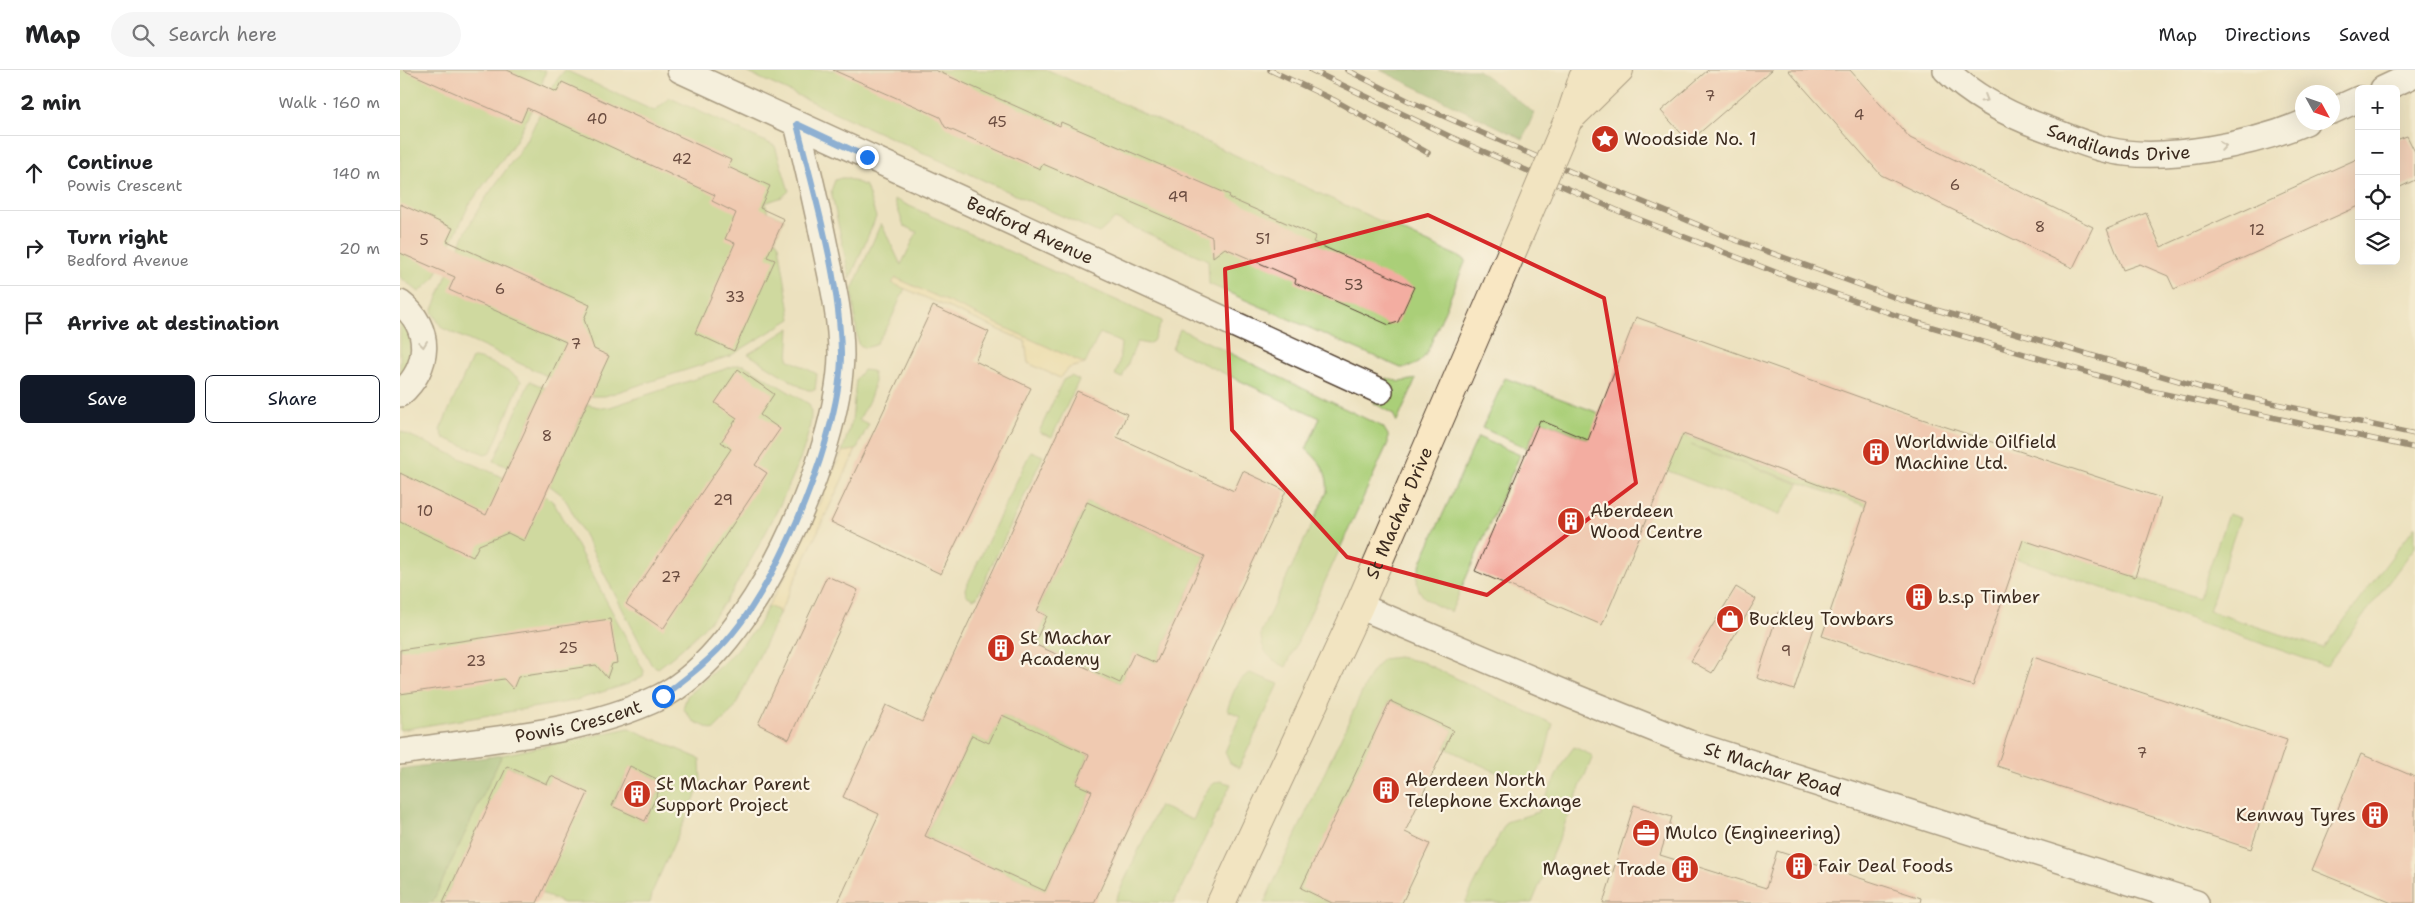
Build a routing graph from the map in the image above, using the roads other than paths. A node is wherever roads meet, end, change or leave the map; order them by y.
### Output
1 (680, 70) edge
2 (1589, 70) edge
3 (1618, 70) edge
4 (1946, 70) edge
5 (2415, 74) edge
6 (2392, 85) edge
7 (2355, 101) edge
8 (2340, 107) edge
9 (1568, 120) junction
10 (797, 124) junction
11 (2295, 127) edge
12 (400, 303) edge
13 (1380, 391) dead end
14 (400, 394) edge
15 (1359, 606) junction
16 (400, 752) edge
17 (1222, 903) edge
18 (2196, 903) edge

1 - 10 street, Bedford Avenue
2 - 9 main road, St Machar Drive
3 - 9 main road, St Machar Drive
4 -> 11 street, Sandilands Drive
5 - 6 street
7 - 8 street
9 - 15 main road, St Machar Drive, bridge
10 - 13 street, Bedford Avenue
10 - 16 street, Powis Crescent
12 -> 14 street
15 - 17 main road, St Machar Drive
15 - 18 street, St Machar Road

